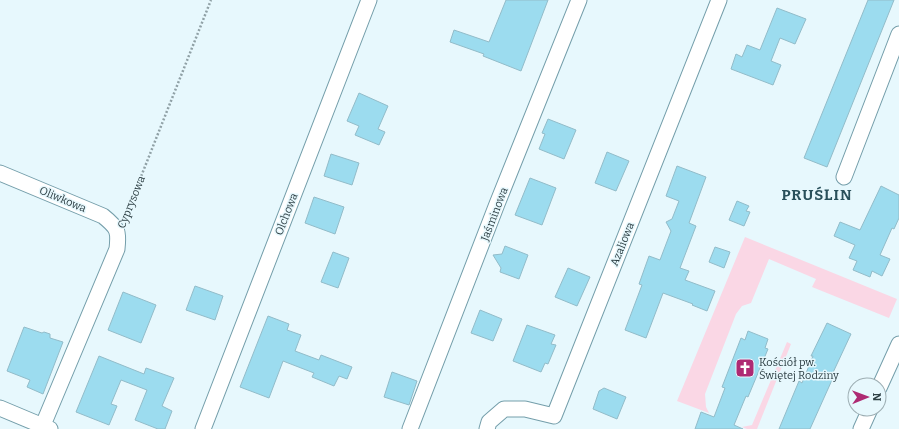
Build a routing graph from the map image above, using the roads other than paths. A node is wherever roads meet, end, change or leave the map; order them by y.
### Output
1 (369, 0) edge
2 (579, 0) edge
3 (719, 0) edge
4 (899, 34) edge
5 (0, 173) edge
6 (844, 176) dead end
7 (118, 234) joint
8 (898, 347) edge
9 (884, 377) edge
10 (0, 408) edge
11 (866, 417) edge
12 (47, 427) edge
13 (203, 429) edge
14 (410, 429) edge
15 (487, 429) edge
16 (861, 429) edge

1 - 13 street, Olchowa
2 - 14 street, Jaśminowa
3 - 15 street, Azaliowa
4 - 6 street
5 - 7 street, Oliwkowa
7 - 12 street, Cyprysowa
8 - 9 street
10 - 12 street
11 - 16 street

